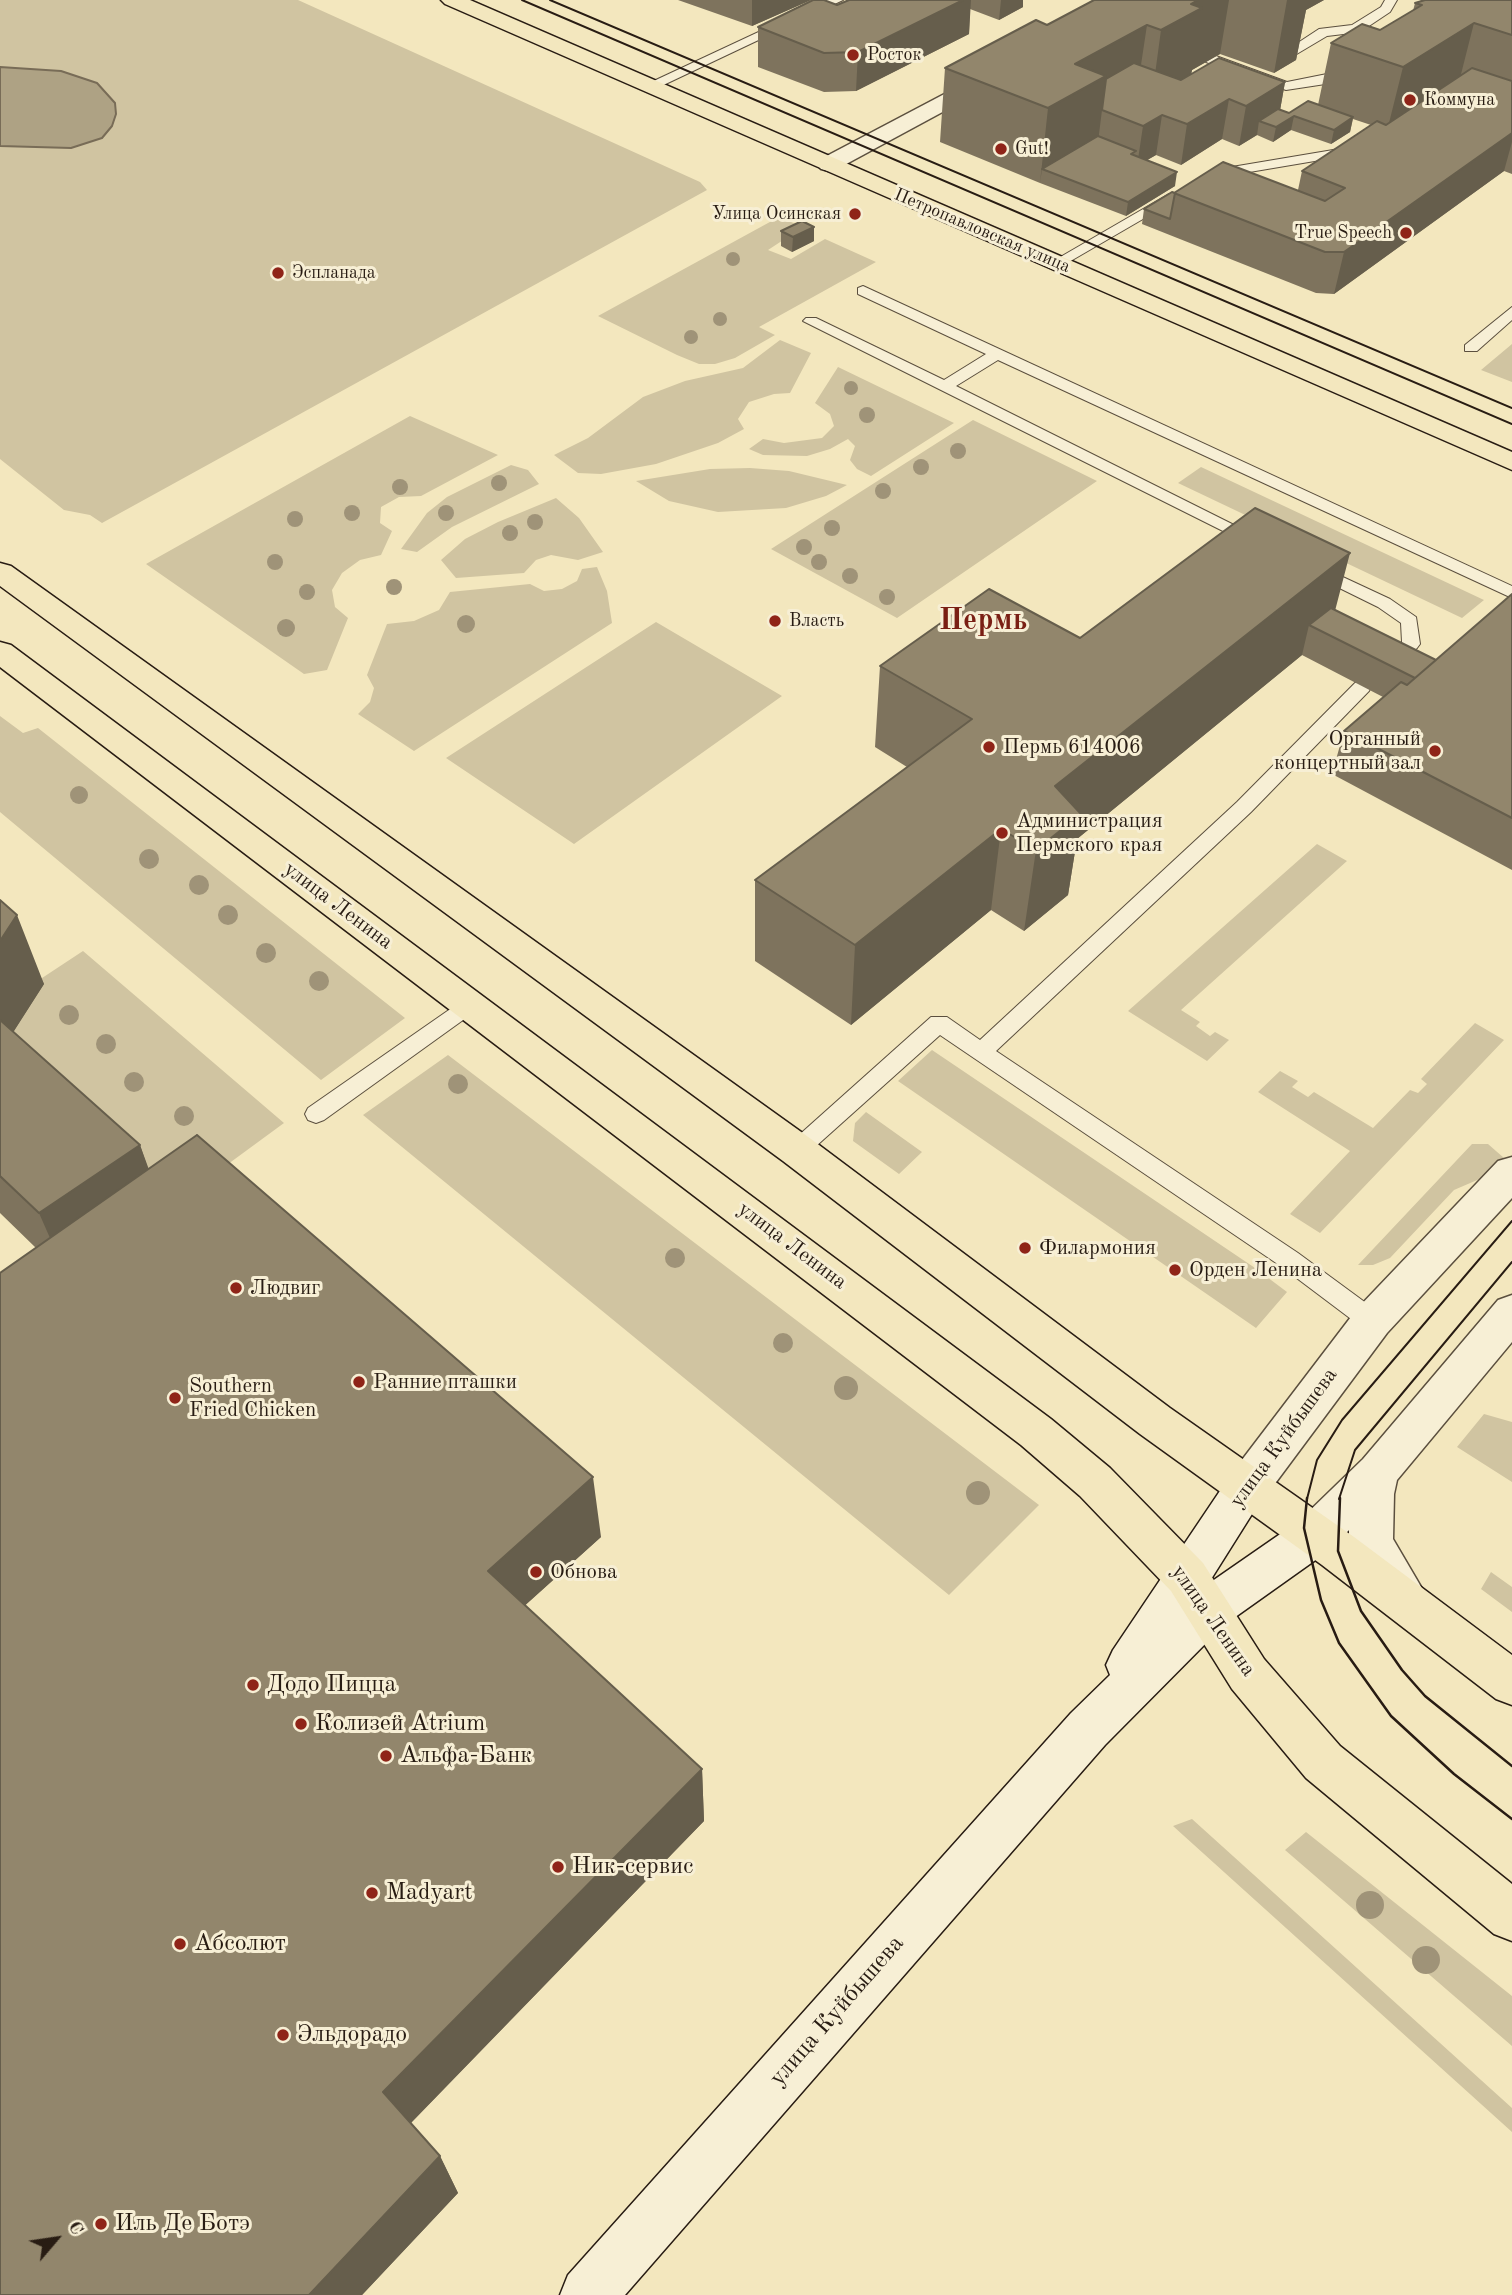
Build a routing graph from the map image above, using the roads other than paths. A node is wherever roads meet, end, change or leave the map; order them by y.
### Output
1 (452, 0) edge
2 (837, 0) edge
3 (1391, 0) edge
4 (1355, 29) junction
5 (1373, 35) edge
6 (1290, 52) dead end
7 (1211, 59) edge
8 (1364, 67) edge
9 (1004, 70) edge
10 (650, 86) junction
11 (1377, 147) edge
12 (829, 164) junction
13 (1057, 263) junction
14 (863, 291) dead end
15 (1512, 312) edge
16 (811, 321) dead end
17 (1471, 348) dead end
18 (998, 354) junction
19 (946, 386) junction
20 (1512, 462) edge
21 (1275, 550) edge
22 (1299, 561) edge
23 (0, 572) edge
24 (1512, 593) edge
25 (0, 652) edge
26 (1384, 668) edge
27 (1362, 687) dead end
28 (469, 1004) junction
29 (981, 1052) junction
30 (316, 1114) dead end
31 (797, 1150) junction
32 (1512, 1172) edge
33 (1512, 1311) edge
34 (1372, 1321) junction
35 (1378, 1472) junction
36 (1247, 1487) junction
37 (1315, 1535) junction
38 (1198, 1594) junction
39 (1420, 1614) junction
40 (1512, 1683) edge
41 (1512, 1916) edge
42 (588, 2295) edge

1 - 10 main road, Петропавловская улица
2 - 10 lane
3 - 4 lane
4 - 5 lane
4 - 6 lane
7 - 8 lane
9 - 12 street
10 - 12 main road, Петропавловская улица
11 - 13 lane
12 - 13 main road, Петропавловская улица
13 - 20 main road, Петропавловская улица
14 - 18 lane
15 - 17 lane
16 - 19 lane
18 - 19 lane
18 - 24 lane
19 - 21 lane
22 - 26 lane
23 - 31 main road
25 - 28 main road, улица Ленина
27 - 29 lane
28 - 30 lane
28 - 38 main road, улица Ленина
29 - 31 lane
29 - 34 lane
31 - 36 main road
32 - 34 street, улица Куйбышева
33 - 35 street, улица Куйбышева
34 - 36 street, улица Куйбышева
35 - 37 street, улица Куйбышева
35 - 39 street
36 - 37 main road
36 - 38 street, улица Куйбышева
37 - 38 street, улица Куйбышева
37 - 39 main road
38 - 41 main road, улица Ленина
38 - 42 street, улица Куйбышева
39 - 40 main road

